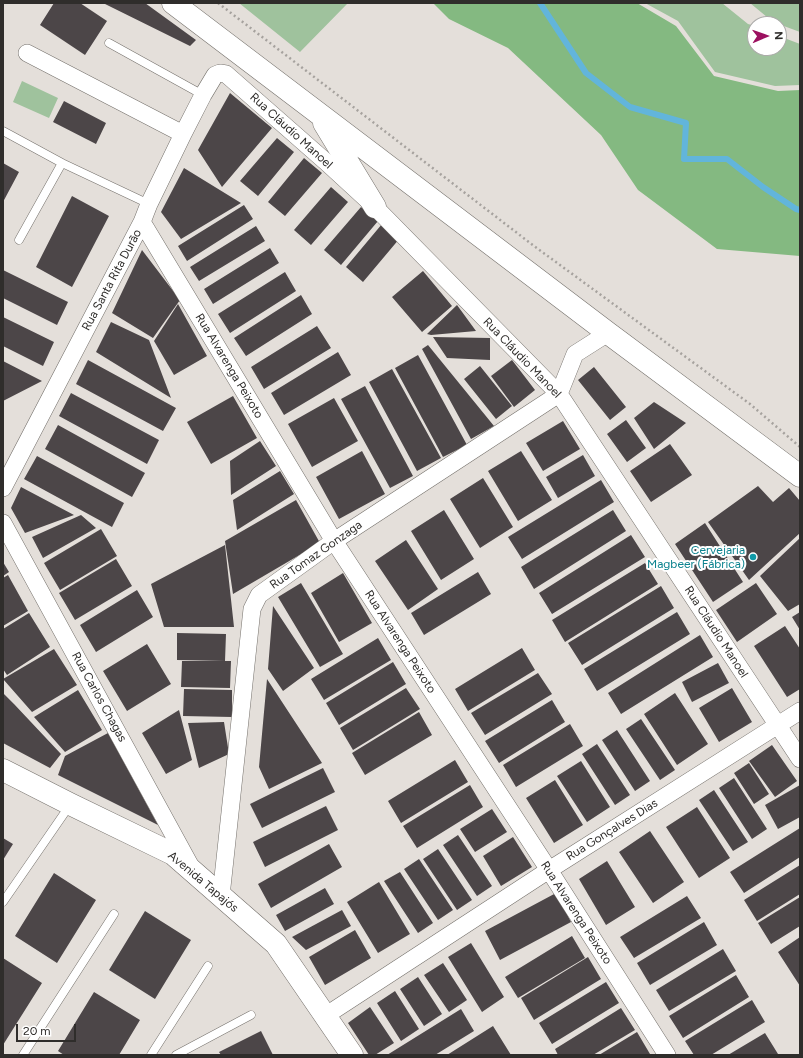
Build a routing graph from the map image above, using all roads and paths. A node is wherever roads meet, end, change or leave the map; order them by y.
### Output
1 (173, 3) edge
2 (218, 3) edge
3 (109, 43) dead end
4 (27, 54) dead end
5 (220, 73) joint
6 (203, 95) junction
7 (319, 114) junction
8 (3, 131) edge
9 (183, 134) junction
10 (62, 163) junction
11 (149, 204) junction
12 (375, 207) junction
13 (142, 222) junction
14 (19, 240) dead end
15 (608, 333) junction
16 (559, 394) junction
17 (800, 447) edge
18 (800, 476) edge
19 (3, 488) edge
20 (3, 522) edge
21 (334, 541) junction
22 (800, 711) edge
23 (777, 725) junction
24 (800, 759) edge
25 (3, 770) edge
26 (70, 804) junction
27 (549, 870) junction
28 (194, 872) junction
29 (221, 896) junction
30 (3, 902) edge
31 (114, 914) dead end
32 (208, 966) dead end
33 (251, 1015) dead end
34 (325, 1016) junction
35 (23, 1055) edge
36 (151, 1055) edge
37 (176, 1055) edge
38 (352, 1055) edge
39 (667, 1055) edge

1 - 7 main road
2 - 17 path
3 - 6 lane
4 - 9 street
5 - 6 street, Rua Santa Rita Durão
5 - 12 street, Rua Cláudio Manoel
6 - 9 street, Rua Santa Rita Durão
7 - 12 main road
7 - 15 main road
8 - 10 lane
9 - 11 street, Rua Santa Rita Durão
10 - 11 lane
10 - 14 lane
11 - 13 street, Rua Santa Rita Durão
12 - 16 street, Rua Cláudio Manoel
13 - 19 street, Rua Santa Rita Durão
13 - 21 street, Rua Alvarenga Peixoto
15 - 16 street
15 - 18 main road
16 - 21 street, Rua Tomaz Gonzaga
16 - 23 street, Rua Cláudio Manoel
20 - 28 street, Rua Carlos Chagas
21 - 27 street, Rua Alvarenga Peixoto
21 - 29 street, Rua Tomaz Gonzaga
22 - 23 street, Rua Gonçalves Dias
23 - 24 street, Rua Cláudio Manoel
23 - 27 street, Rua Gonçalves Dias
25 - 26 main road, Avenida Tapajós
26 - 28 main road, Avenida Tapajós
26 - 30 lane
27 - 34 street, Rua Gonçalves Dias
27 - 39 street, Rua Alvarenga Peixoto
28 - 29 main road, Avenida Tapajós
29 - 34 main road, Avenida Tapajós
31 - 35 lane
32 - 36 lane
33 - 37 lane
34 - 38 main road, Avenida Tapajós

